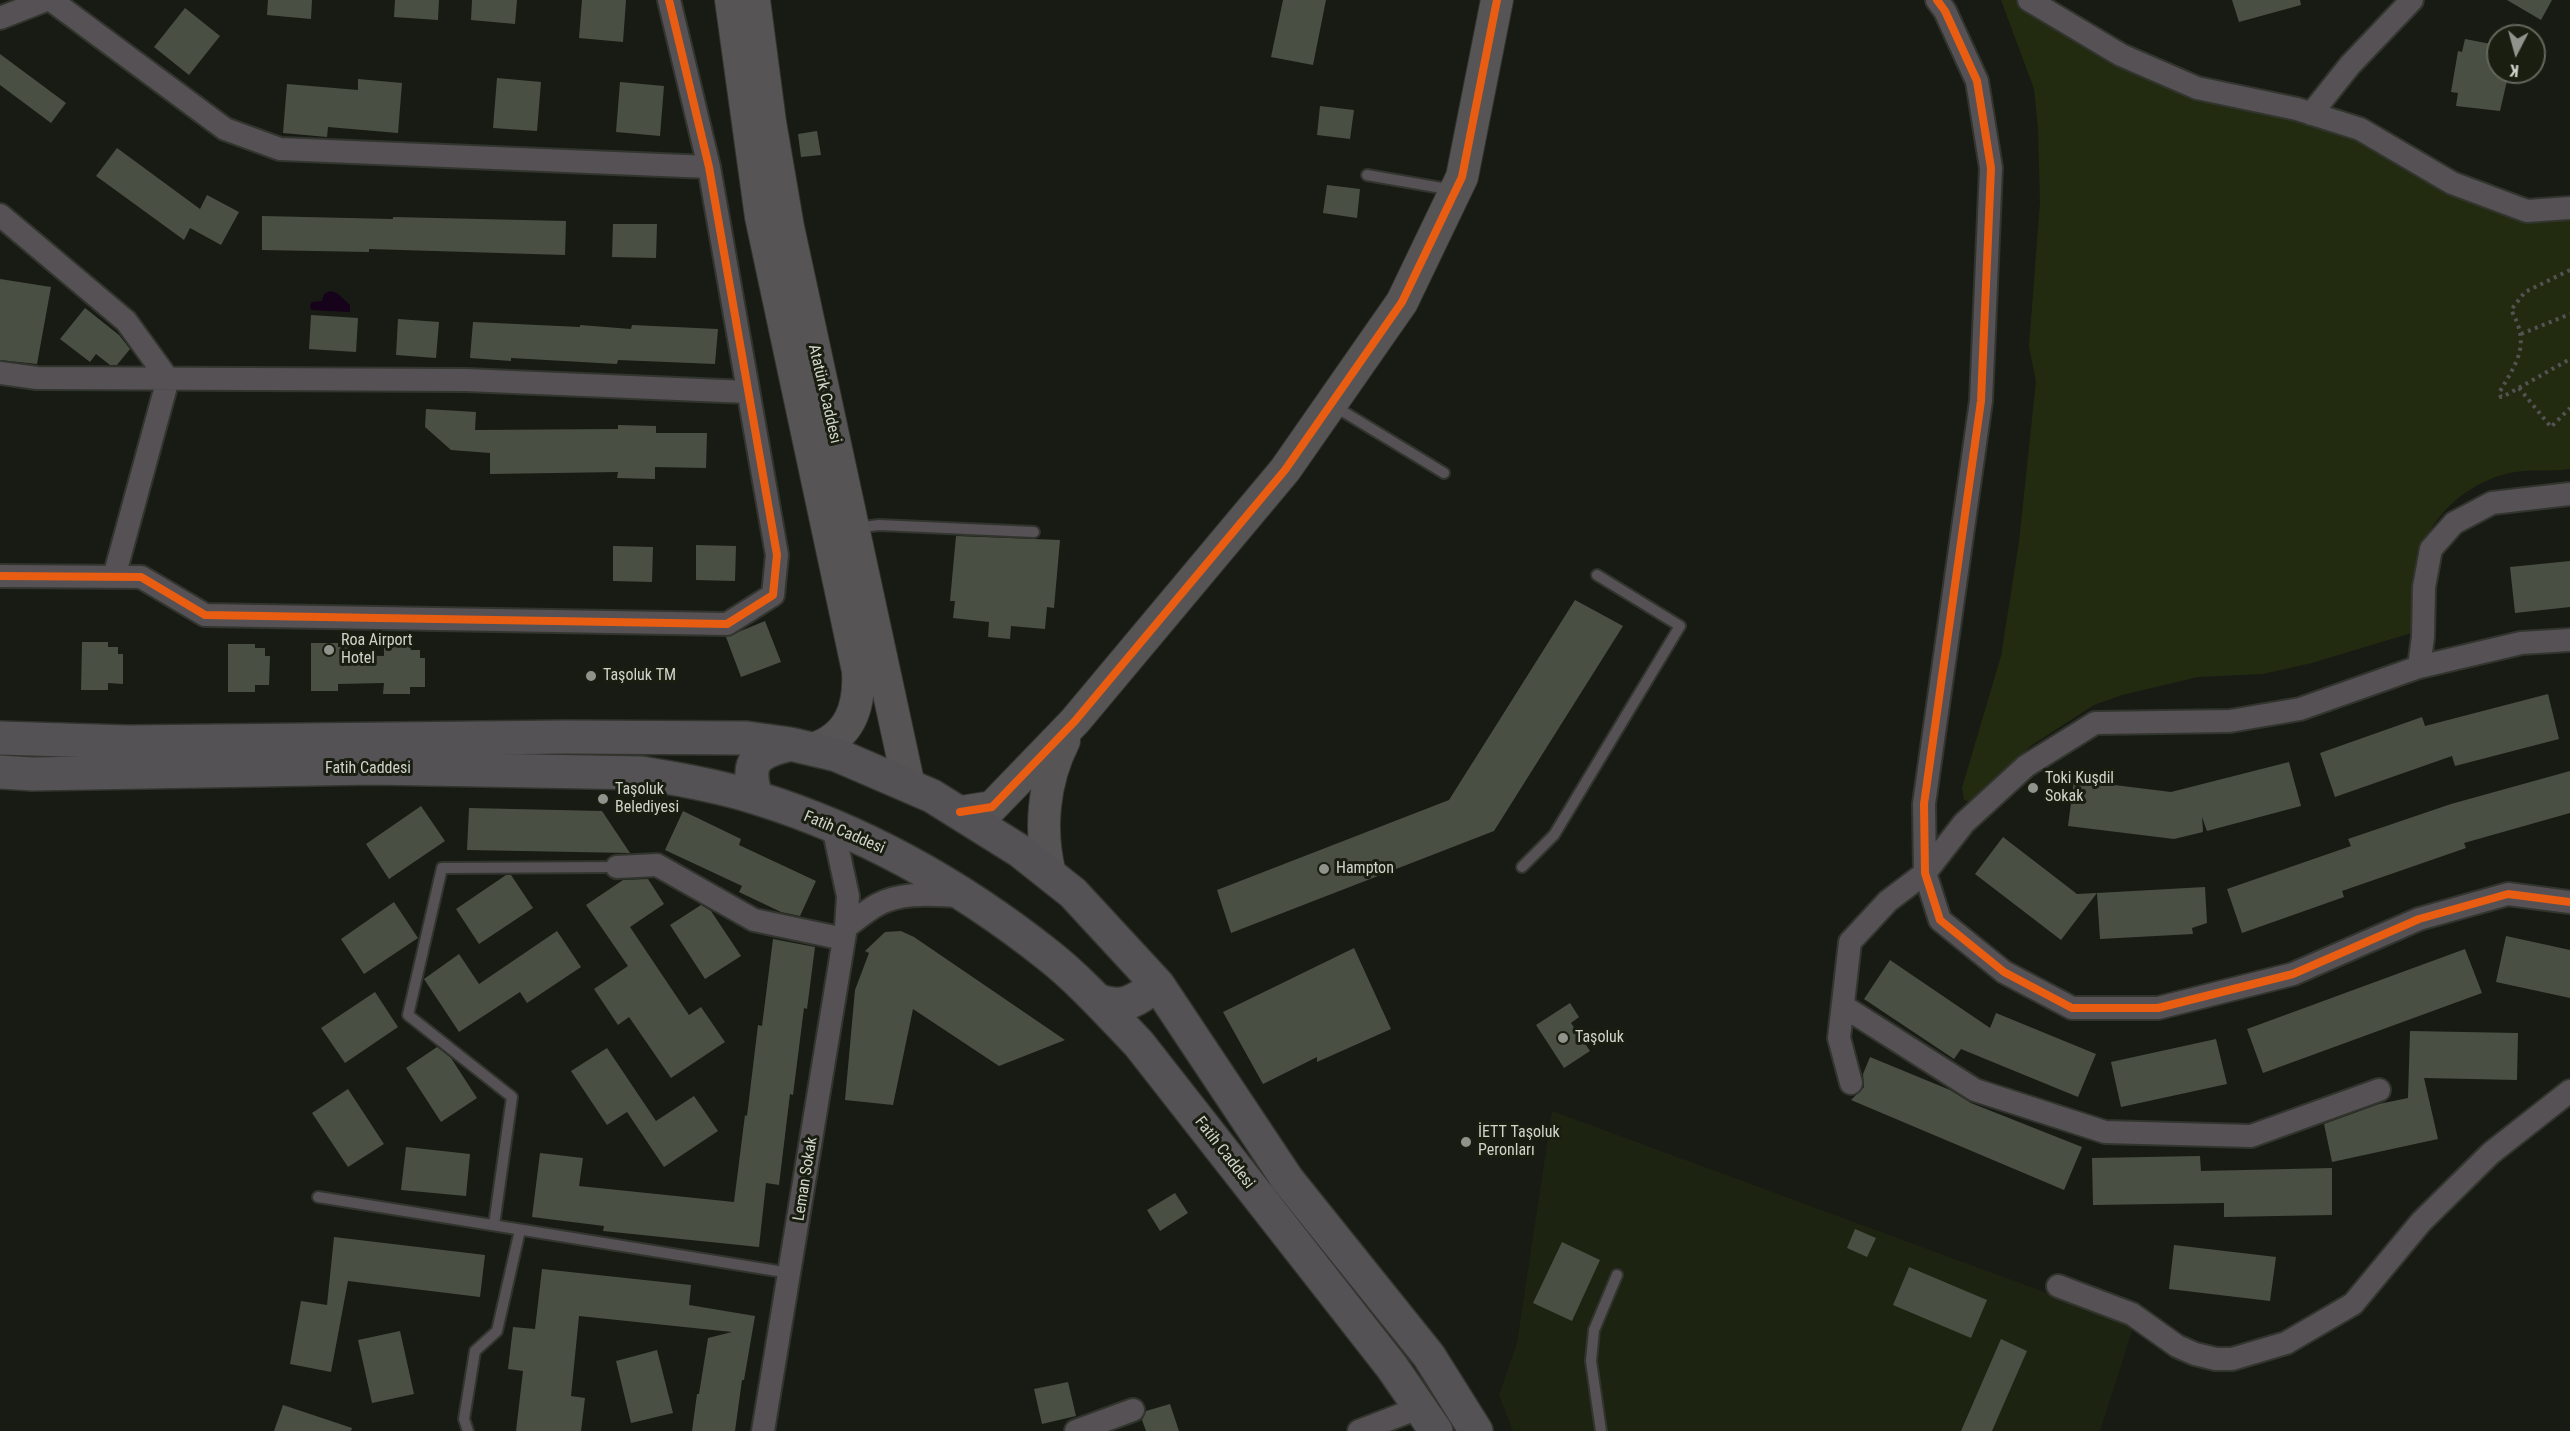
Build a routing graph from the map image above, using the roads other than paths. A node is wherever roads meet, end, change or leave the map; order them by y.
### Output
1 (46, 0) edge
2 (51, 0) edge
3 (669, 0) edge
4 (731, 0) edge
5 (754, 0) edge
6 (1497, 0) edge
7 (1937, 0) edge
8 (2029, 0) edge
9 (2412, 0) edge
10 (0, 18) edge
11 (2311, 114) junction
12 (709, 166) junction
13 (1367, 175) dead end
14 (1456, 190) junction
15 (2570, 208) edge
16 (0, 215) edge
17 (0, 373) edge
18 (168, 379) junction
19 (748, 392) junction
20 (1331, 404) junction
21 (1444, 473) dead end
22 (2570, 494) edge
23 (854, 528) junction
24 (1034, 532) dead end
25 (1597, 575) dead end
26 (0, 576) edge
27 (114, 577) junction
28 (2570, 639) edge
29 (2419, 667) junction
30 (1075, 720) junction
31 (0, 738) edge
32 (802, 747) junction
33 (0, 772) edge
34 (909, 786) junction
35 (756, 797) junction
36 (960, 812) junction
37 (833, 827) junction
38 (617, 867) joint
39 (1522, 867) dead end
40 (1925, 873) junction
41 (1050, 874) junction
42 (965, 896) junction
43 (2570, 902) edge
44 (845, 933) junction
45 (1158, 985) junction
46 (1096, 1000) junction
47 (1843, 1006) junction
48 (1851, 1083) dead end
49 (2379, 1089) dead end
50 (2570, 1091) edge
51 (318, 1197) dead end
52 (494, 1225) junction
53 (520, 1230) junction
54 (790, 1273) junction
55 (1617, 1275) dead end
56 (2058, 1286) dead end
57 (1133, 1410) dead end
58 (1428, 1419) edge
59 (468, 1431) edge
60 (763, 1431) edge
61 (1076, 1431) edge
62 (1359, 1431) edge
63 (1476, 1431) edge
64 (1601, 1431) edge

1 - 10 street
2 - 12 street
3 - 12 street
4 - 32 main road, Atatürk Caddesi
5 - 23 main road, Atatürk Caddesi
6 - 14 main road
7 - 40 street
8 - 11 street
9 - 11 street
11 - 15 street
12 - 19 street
13 - 14 lane
14 - 20 main road
16 - 18 street
17 - 18 street
18 - 19 street
18 - 27 street
19 - 27 street
20 - 21 lane
20 - 30 main road
22 - 29 street
23 - 24 lane
23 - 34 main road, Atatürk Caddesi
25 - 39 lane
26 - 27 street
28 - 29 street
29 - 40 street
30 - 36 main road
30 - 41 main road
31 - 32 main road, Fatih Caddesi
32 - 34 main road, Fatih Caddesi
32 - 35 main road
33 - 35 main road, Fatih Caddesi
34 - 36 main road, Fatih Caddesi
35 - 37 main road, Fatih Caddesi
36 - 41 main road, Fatih Caddesi
37 - 42 main road, Fatih Caddesi
37 - 44 street, Leman Sokak
38 - 44 street
38 - 52 lane
40 - 43 street
40 - 47 street
41 - 45 main road, Fatih Caddesi
42 - 44 street
42 - 46 main road, Fatih Caddesi
44 - 54 street, Leman Sokak
45 - 46 main road
45 - 63 main road, Fatih Caddesi
46 - 58 main road, Fatih Caddesi
47 - 48 street
47 - 49 street
50 - 56 street
51 - 52 lane
52 - 53 lane
53 - 54 lane
53 - 59 lane
54 - 60 street, Leman Sokak
55 - 64 lane
57 - 61 street
58 - 62 street

